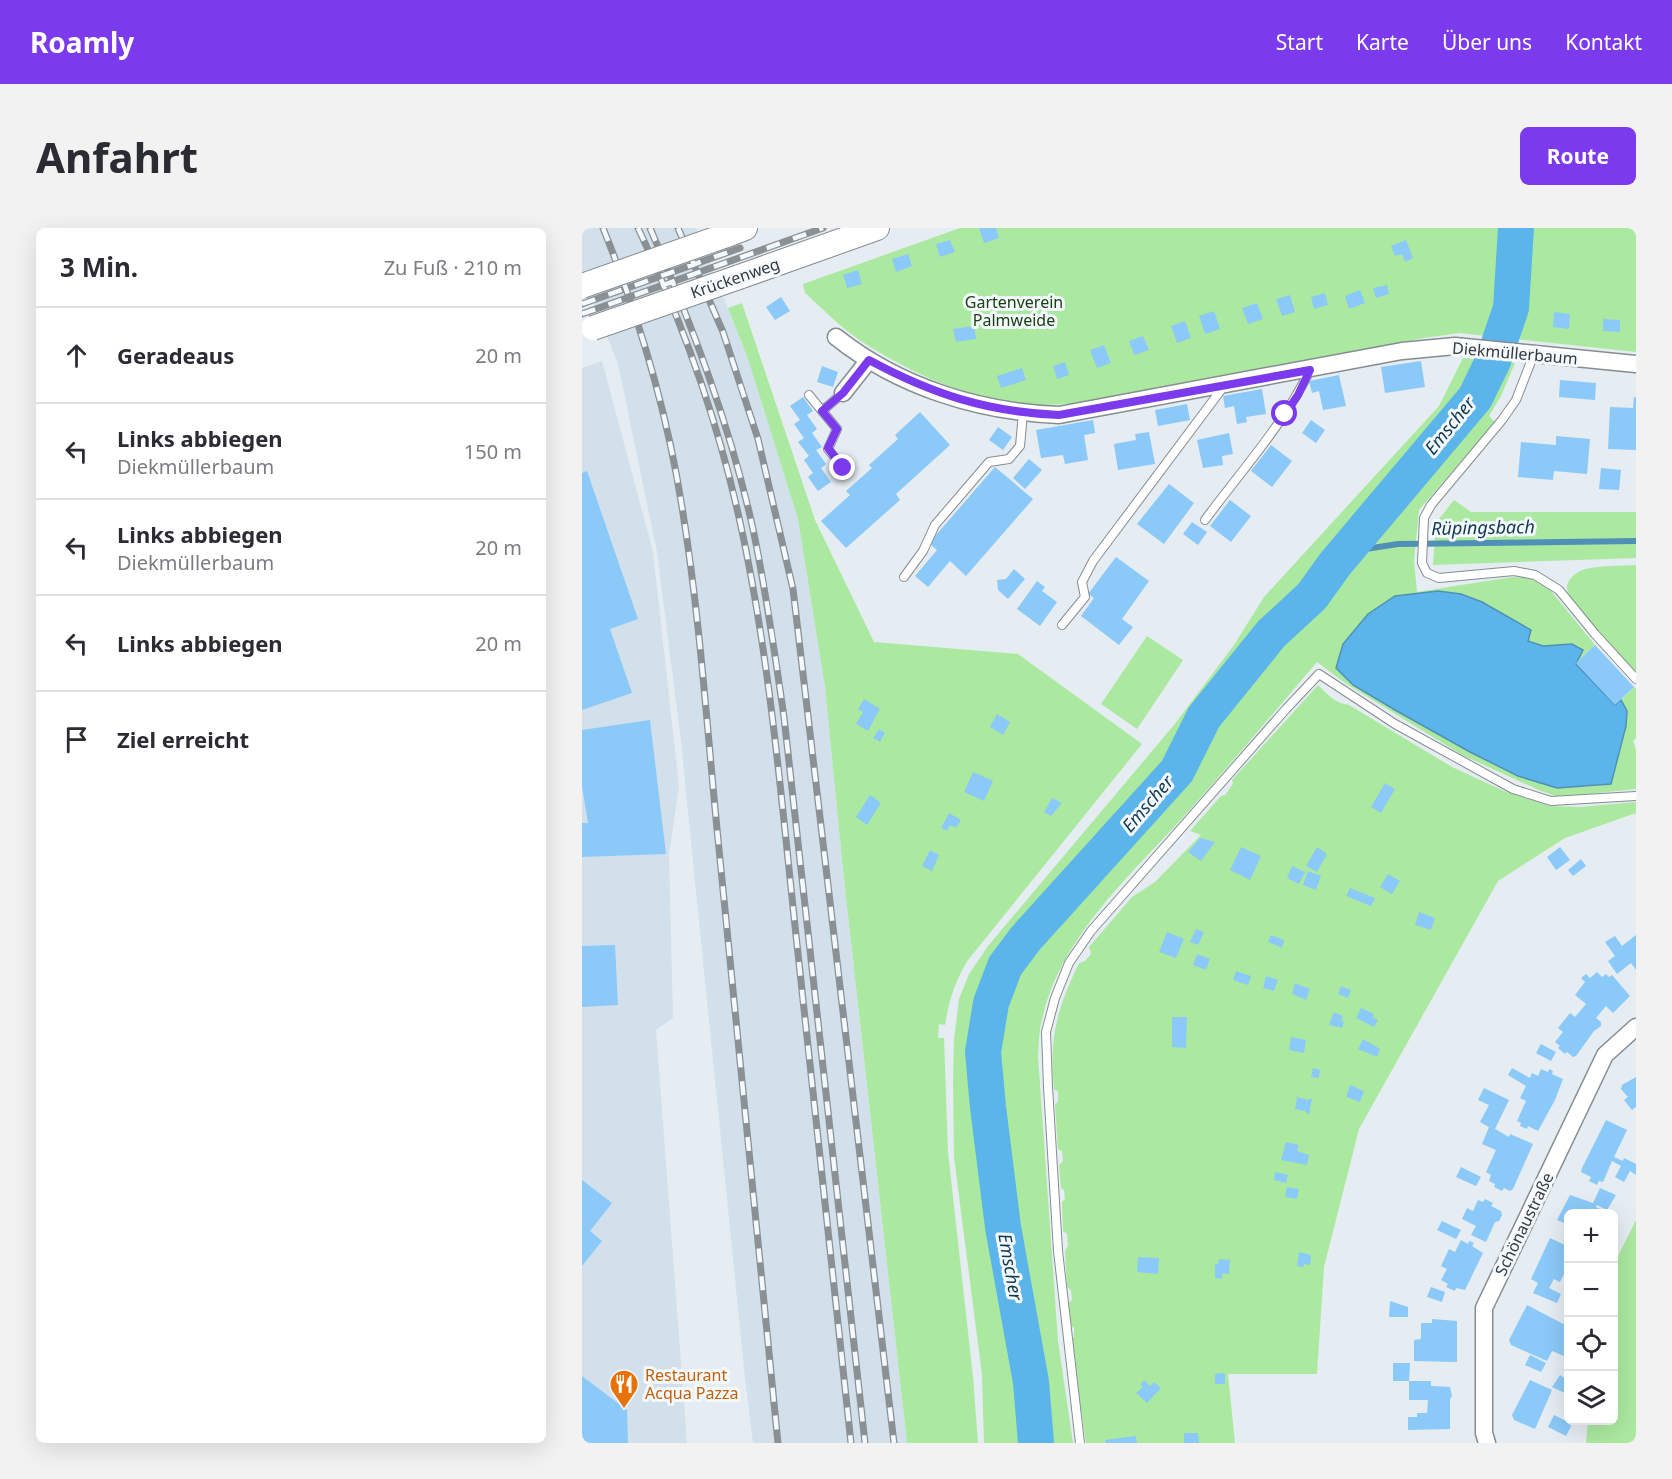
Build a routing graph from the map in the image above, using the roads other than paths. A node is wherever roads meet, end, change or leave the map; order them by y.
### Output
1 (877, 228) edge
2 (734, 232) edge
3 (582, 286) edge
4 (587, 331) edge
5 (836, 337) dead end
6 (1534, 354) junction
7 (869, 360) junction
8 (1636, 364) edge
9 (1310, 370) junction
10 (1224, 385) junction
11 (843, 393) joint
12 (809, 394) dead end
13 (822, 411) junction
14 (1023, 413) junction
15 (843, 468) dead end
16 (1205, 520) dead end
17 (904, 577) dead end
18 (1062, 625) dead end
19 (1636, 679) edge
20 (1636, 796) edge
21 (1636, 1027) edge
22 (1080, 1443) edge
23 (1487, 1443) edge

1 - 4 main road, Krückenweg, bridge
2 - 3 main road, bridge
5 - 7 street, Diekmüllerbaum
6 - 8 street, Diekmüllerbaum
6 - 9 street, Diekmüllerbaum
6 - 19 lane
7 - 11 street
7 - 14 street, Diekmüllerbaum
9 - 10 street, Diekmüllerbaum
9 - 16 lane
10 - 14 street, Diekmüllerbaum
10 - 18 lane
11 - 13 lane
12 - 13 lane
13 - 15 lane
14 - 17 lane
20 - 22 lane
21 - 23 street, Schönaustraße

